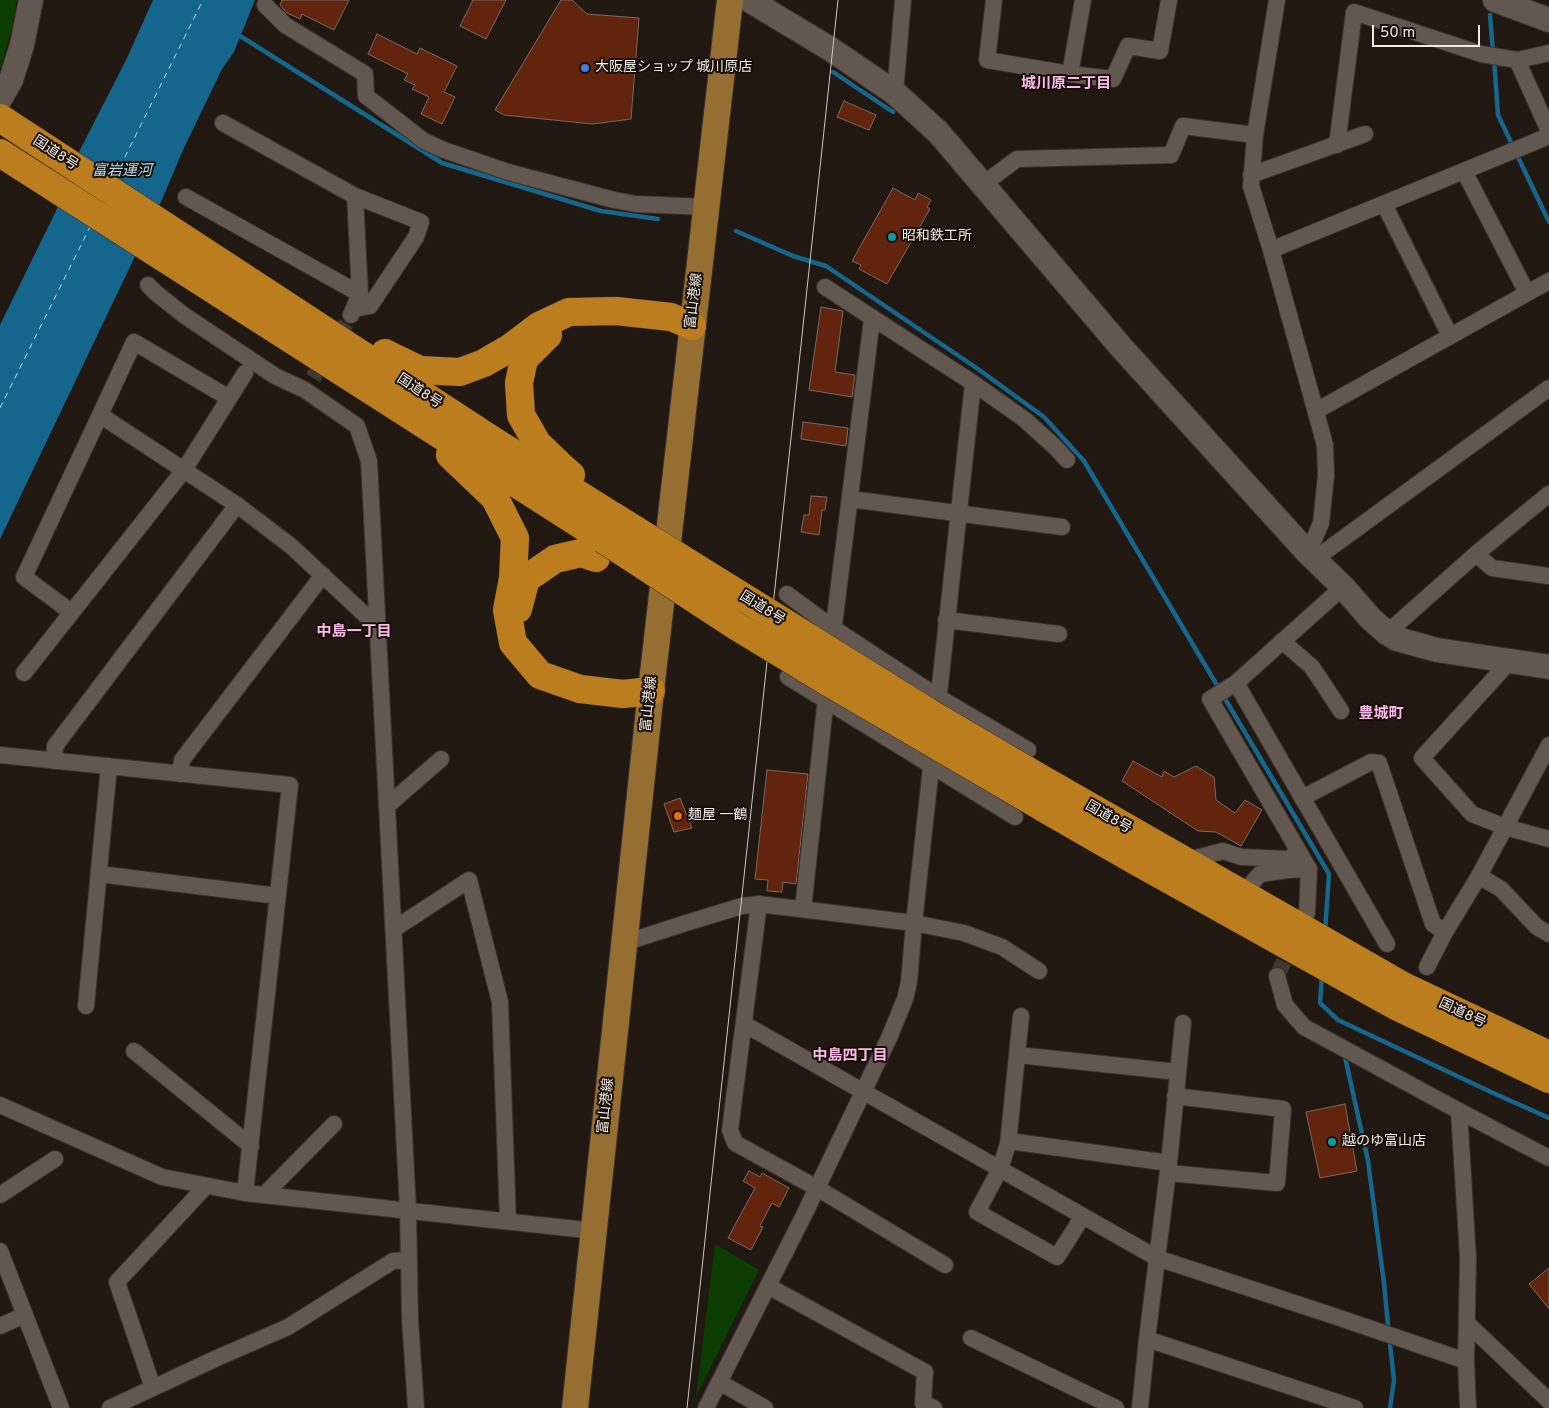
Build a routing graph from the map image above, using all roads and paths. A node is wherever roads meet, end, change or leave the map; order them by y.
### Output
1 (31, 0) edge
2 (730, 0) edge
3 (749, 0) edge
4 (903, 0) edge
5 (994, 0) edge
6 (1082, 0) edge
7 (1169, 0) edge
8 (1277, 0) edge
9 (1495, 0) edge
10 (265, 6) dead end
11 (1549, 20) edge
12 (1549, 52) edge
13 (1517, 60) junction
14 (1070, 74) junction
15 (894, 93) junction
16 (0, 99) edge
17 (0, 118) edge
18 (223, 123) dead end
19 (1549, 131) edge
20 (1365, 134) dead end
21 (1255, 135) junction
22 (1549, 136) edge
23 (1337, 145) junction
24 (0, 153) edge
25 (1464, 171) junction
26 (1251, 175) junction
27 (982, 185) junction
28 (355, 196) junction
29 (186, 197) dead end
30 (1384, 204) junction
31 (706, 207) junction
32 (1270, 250) junction
33 (191, 254) junction
34 (1549, 281) edge
35 (148, 285) dead end
36 (825, 287) dead end
37 (1527, 293) junction
38 (355, 306) junction
39 (872, 319) junction
40 (692, 326) junction
41 (1450, 336) junction
42 (245, 373) dead end
43 (351, 377) junction
44 (972, 383) junction
45 (1549, 388) edge
46 (229, 398) junction
47 (1316, 411) junction
48 (100, 415) junction
49 (1066, 460) dead end
50 (184, 470) junction
51 (1549, 494) edge
52 (850, 499) junction
53 (237, 505) junction
54 (958, 514) junction
55 (1062, 528) dead end
56 (608, 530) junction
57 (1476, 554) junction
58 (1312, 556) junction
59 (323, 576) junction
60 (1549, 576) edge
61 (1343, 587) junction
62 (787, 594) dead end
63 (71, 612) junction
64 (946, 620) junction
65 (378, 626) junction
66 (833, 628) junction
67 (1387, 632) junction
68 (1059, 634) dead end
69 (1282, 641) junction
70 (1510, 661) junction
71 (1549, 667) edge
72 (24, 673) dead end
73 (788, 677) dead end
74 (1236, 683) junction
75 (651, 690) junction
76 (938, 697) junction
77 (825, 700) junction
78 (1342, 710) dead end
79 (1549, 745) edge
80 (1028, 750) dead end
81 (0, 755) edge
82 (441, 759) dead end
83 (54, 761) junction
84 (931, 765) junction
85 (109, 766) junction
86 (180, 774) junction
87 (1045, 794) junction
88 (1302, 798) junction
89 (387, 806) junction
90 (1015, 817) dead end
91 (1505, 827) junction
92 (1549, 839) edge
93 (1299, 852) junction
94 (1184, 861) junction
95 (1309, 869) junction
96 (99, 874) junction
97 (1479, 876) junction
98 (278, 896) junction
99 (1250, 899) junction
100 (759, 904) junction
101 (803, 909) junction
102 (1307, 913) dead end
103 (914, 923) junction
104 (394, 929) junction
105 (1445, 932) junction
106 (1549, 934) edge
107 (624, 943) junction
108 (1387, 944) dead end
109 (1426, 967) dead end
110 (1039, 971) dead end
111 (1277, 976) tunnel mouth
112 (86, 1006) dead end
113 (1021, 1016) dead end
114 (1182, 1023) dead end
115 (744, 1024) junction
116 (134, 1051) dead end
117 (1018, 1055) junction
118 (1549, 1055) edge
119 (1178, 1072) junction
120 (1549, 1079) edge
121 (863, 1090) junction
122 (1176, 1096) junction
123 (0, 1105) edge
124 (1459, 1111) junction
125 (334, 1124) dead end
126 (1009, 1141) junction
127 (250, 1146) junction
128 (1549, 1158) edge
129 (55, 1159) dead end
130 (1168, 1168) junction
131 (1000, 1169) junction
132 (206, 1186) junction
133 (816, 1188) junction
134 (245, 1193) junction
135 (0, 1195) edge
136 (264, 1195) junction
137 (408, 1210) junction
138 (1083, 1216) junction
139 (508, 1221) junction
140 (595, 1231) junction
141 (0, 1251) edge
142 (1157, 1258) junction
143 (409, 1260) junction
144 (945, 1265) dead end
145 (768, 1286) junction
146 (25, 1315) junction
147 (1467, 1323) junction
148 (0, 1326) edge
149 (971, 1338) dead end
150 (1147, 1339) junction
151 (1466, 1362) junction
152 (719, 1382) junction
153 (152, 1388) junction
154 (1549, 1401) edge
155 (60, 1408) edge
156 (110, 1408) edge
157 (416, 1408) edge
158 (576, 1408) edge
159 (706, 1408) edge
160 (765, 1408) edge
161 (934, 1408) edge
162 (1116, 1408) edge
163 (1140, 1408) edge
164 (1356, 1408) edge
165 (1468, 1408) edge

1 - 16 street
2 - 31 main road, 富山港線
3 - 15 street
4 - 15 street
5 - 14 street
6 - 14 street
7 - 14 street
8 - 21 street
9 - 11 street
10 - 31 street
12 - 13 street
13 - 19 street
13 - 23 street
15 - 27 street
17 - 33 highway, 国道8号
18 - 28 street
20 - 23 street
21 - 26 street
21 - 27 street
22 - 25 street
23 - 26 street
24 - 33 highway, 国道8号
25 - 30 street
25 - 37 street
26 - 32 street
27 - 58 street
28 - 38 street
28 - 38 street
29 - 38 street
30 - 32 street
30 - 41 street
31 - 40 main road, 富山港線
32 - 47 street
33 - 40 highway
33 - 43 highway, 国道8号
33 - 56 highway, 国道8号
34 - 37 street
35 - 65 street
36 - 39 street
37 - 41 street
39 - 44 street
39 - 52 street
40 - 56 highway
40 - 75 main road, 富山港線
41 - 47 street
42 - 46 street
43 - 56 highway, 国道8号
43 - 75 highway
44 - 49 street
44 - 54 street
45 - 58 street
46 - 48 street
46 - 50 street
47 - 58 street
48 - 50 street
48 - 63 street
50 - 53 street
50 - 63 street
51 - 57 street
52 - 54 street
52 - 66 street
53 - 59 street
53 - 83 street
54 - 55 street
54 - 64 street
56 - 75 highway
56 - 87 highway, 国道8号, bridge
56 - 87 highway, 国道8号, bridge
57 - 60 street
57 - 67 street
58 - 61 street
59 - 65 street
59 - 86 street
61 - 67 street
61 - 69 street
62 - 66 street
63 - 72 street
64 - 68 street
64 - 76 street
65 - 89 street
66 - 76 street
66 - 77 street
67 - 70 street
69 - 74 street
69 - 78 street
70 - 71 street
70 - 91 street
73 - 77 street
74 - 88 street
74 - 93 street
75 - 107 main road, 富山港線
76 - 80 street
76 - 84 street
77 - 84 street
77 - 101 street
79 - 91 street
81 - 83 street
82 - 89 street
83 - 85 street
84 - 90 street
84 - 103 street
85 - 86 street
85 - 96 street
86 - 98 street
87 - 94 highway, 国道8号
87 - 120 highway, 国道8号
88 - 105 street
88 - 108 street
89 - 104 street
91 - 92 street
91 - 97 street
93 - 94 street
93 - 95 street
94 - 99 highway, 国道8号
95 - 99 street
95 - 102 street
96 - 98 street
96 - 112 street
97 - 105 street
97 - 106 street
98 - 127 street
99 - 118 highway, 国道8号
100 - 101 street
100 - 107 street
100 - 115 street
101 - 103 street
103 - 110 street
103 - 121 street
104 - 137 street
104 - 139 street
105 - 109 street
107 - 140 main road, 富山港線
111 - 124 street
113 - 117 street
114 - 119 street
115 - 121 street
115 - 133 street
116 - 127 street
117 - 119 street
117 - 126 street
119 - 122 street
121 - 131 street
121 - 133 street
122 - 130 street
122 - 130 street
123 - 132 street
124 - 128 street
124 - 147 street
125 - 136 street
126 - 130 street
126 - 131 street
127 - 134 street
129 - 135 street
130 - 142 street
131 - 138 street
131 - 138 street
132 - 134 street
132 - 153 street
133 - 144 street
133 - 145 street
134 - 136 street
136 - 137 street
137 - 139 street
137 - 143 street
138 - 142 street
139 - 140 street
140 - 158 main road, 富山港線
141 - 146 street
142 - 150 street
142 - 151 street
143 - 153 street
143 - 157 street
145 - 152 street
145 - 161 street
146 - 148 street
146 - 155 street
147 - 151 street
147 - 154 street
149 - 162 street
150 - 163 street
150 - 164 street
151 - 165 street
152 - 159 street
152 - 160 street
153 - 156 street

